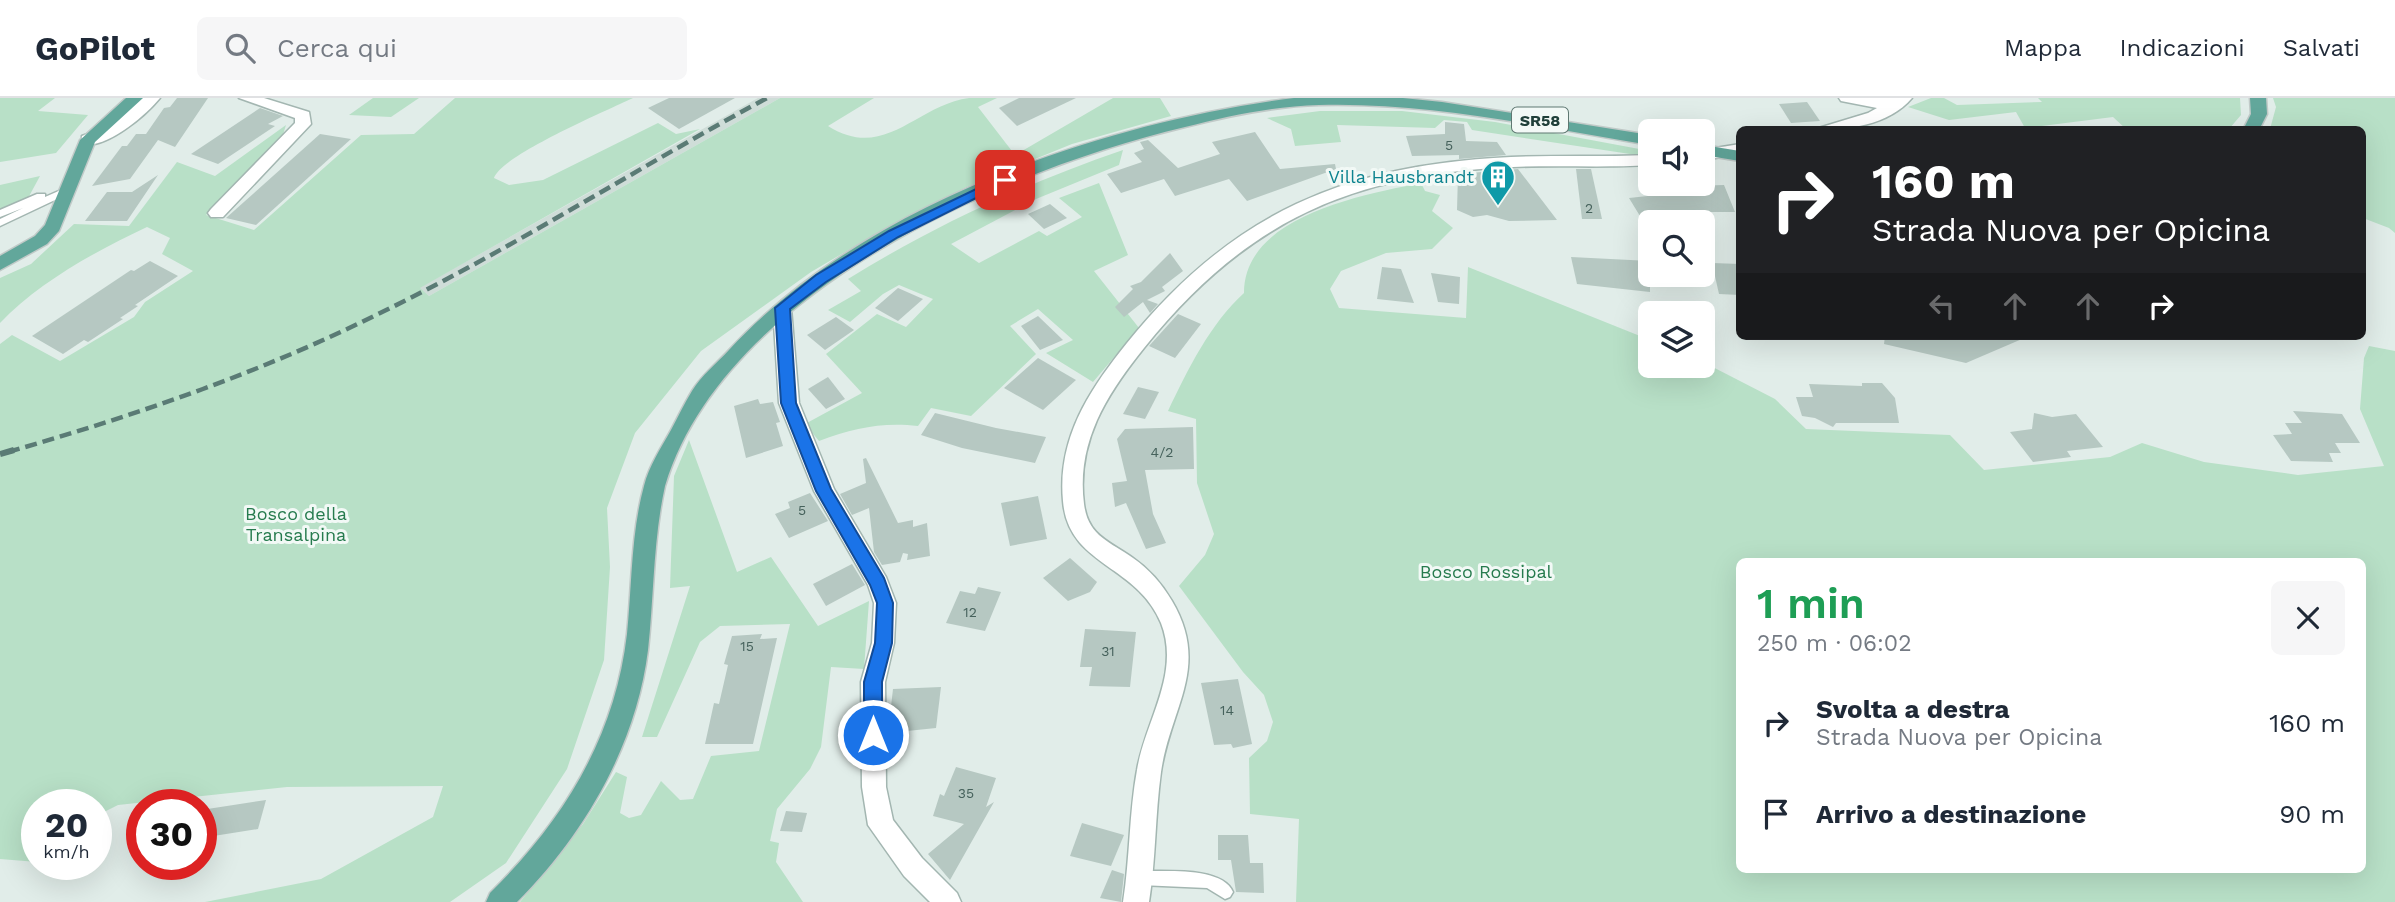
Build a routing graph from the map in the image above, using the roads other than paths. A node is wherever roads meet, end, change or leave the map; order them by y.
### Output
1 (135, 98) edge
2 (152, 98) edge
3 (247, 98) edge
4 (1847, 98) edge
5 (2258, 98) edge
6 (1897, 102) edge
7 (1837, 126) edge
8 (2253, 126) edge
9 (1638, 138) edge
10 (88, 140) junction
11 (1736, 150) edge
12 (1715, 152) edge
13 (1721, 153) junction
14 (1715, 154) edge
15 (1736, 155) edge
16 (1638, 160) edge
17 (70, 189) junction
18 (217, 213) dead end
19 (0, 214) edge
20 (0, 223) edge
21 (0, 264) edge
22 (782, 308) junction
23 (1140, 878) junction
24 (1225, 892) dead end
25 (499, 902) edge
26 (948, 902) edge
27 (1136, 902) edge

1 - 10 main road
2 - 10 street
3 - 18 street
4 - 6 street
5 - 8 main road
6 - 7 street
9 - 22 main road, SR58
10 - 17 main road
11 - 13 street
12 - 13 main road
13 - 14 street
13 - 15 main road
16 - 23 street
17 - 19 lane
17 - 20 lane
17 - 21 main road
22 - 25 main road, SR58
22 - 26 street
23 - 24 lane
23 - 27 street

